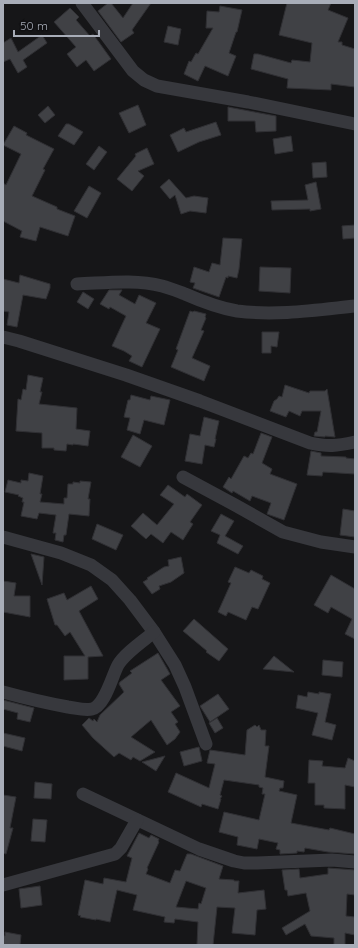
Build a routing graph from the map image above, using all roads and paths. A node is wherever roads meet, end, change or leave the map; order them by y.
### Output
1 (82, 3) edge
2 (355, 124) edge
3 (77, 284) dead end
4 (355, 306) edge
5 (3, 337) edge
6 (355, 442) edge
7 (183, 477) dead end
8 (3, 537) edge
9 (355, 547) edge
10 (154, 632) junction
11 (3, 692) edge
12 (206, 744) dead end
13 (83, 794) dead end
14 (137, 820) junction
15 (355, 862) edge
16 (3, 885) edge

1 - 2 street
3 - 4 street
5 - 6 street
7 - 9 street
8 - 10 street
10 - 11 street
10 - 12 street
13 - 14 street
14 - 15 street
14 - 16 street

